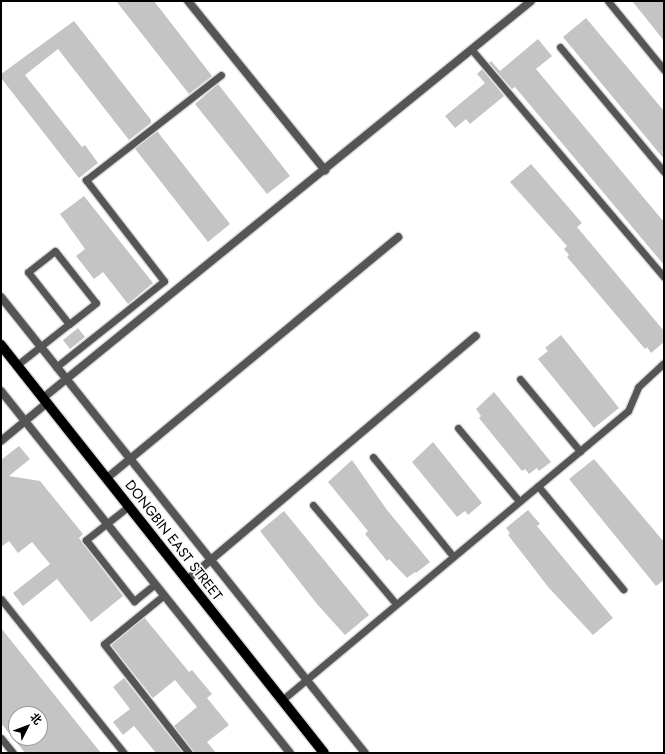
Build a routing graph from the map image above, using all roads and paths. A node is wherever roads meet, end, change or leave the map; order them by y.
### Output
1 (188, 1) edge
2 (531, 1) edge
3 (608, 1) edge
4 (560, 47) dead end
5 (472, 50) junction
6 (664, 70) edge
7 (221, 75) dead end
8 (325, 170) junction
9 (664, 172) edge
10 (398, 238) dead end
11 (664, 277) edge
12 (1, 298) edge
13 (69, 324) junction
14 (476, 336) dead end
15 (1, 345) edge
16 (40, 346) junction
17 (664, 363) edge
18 (17, 365) junction
19 (56, 367) junction
20 (520, 379) dead end
21 (67, 380) junction
22 (1, 392) edge
23 (45, 401) junction
24 (25, 421) junction
25 (458, 428) dead end
26 (1, 441) edge
27 (580, 451) junction
28 (373, 457) dead end
29 (130, 459) junction
30 (107, 478) junction
31 (538, 486) junction
32 (519, 501) junction
33 (314, 505) dead end
34 (129, 506) junction
35 (107, 524) junction
36 (453, 556) junction
37 (211, 560) junction
38 (187, 580) junction
39 (155, 584) junction
40 (624, 589) dead end
41 (164, 595) junction
42 (1, 599) edge
43 (396, 604) junction
44 (306, 680) junction
45 (282, 700) junction
46 (1, 738) edge
47 (13, 753) edge
48 (124, 753) edge
49 (189, 753) edge
50 (290, 753) edge
51 (324, 753) edge
52 (365, 753) edge

1 - 8 street
2 - 5 street
3 - 6 lane
4 - 9 lane
5 - 8 street
5 - 11 lane
7 - 19 lane
8 - 21 street
10 - 29 street
12 - 16 street
13 - 13 lane
13 - 16 lane
14 - 37 street
15 - 18 main road, DONGBIN EAST STREET
16 - 18 lane
16 - 19 street
17 - 27 lane
18 - 23 main road, DONGBIN EAST STREET
19 - 21 street
20 - 27 lane
21 - 23 street
21 - 29 street
22 - 24 street
23 - 24 street
23 - 30 main road, DONGBIN EAST STREET
24 - 26 street
24 - 35 street
25 - 32 lane
27 - 31 lane
28 - 36 lane
29 - 30 street
29 - 37 street
30 - 34 main road, DONGBIN EAST STREET
31 - 32 lane
31 - 40 lane
32 - 36 lane
33 - 43 lane
34 - 35 lane
34 - 38 main road, DONGBIN EAST STREET
35 - 39 street
35 - 39 lane
36 - 43 lane
37 - 38 street
37 - 44 street
38 - 45 main road, DONGBIN EAST STREET
39 - 41 street
41 - 49 lane
41 - 50 street
42 - 48 lane
43 - 44 lane
44 - 45 lane
44 - 52 street
45 - 51 main road, DONGBIN EAST STREET
46 - 47 lane

